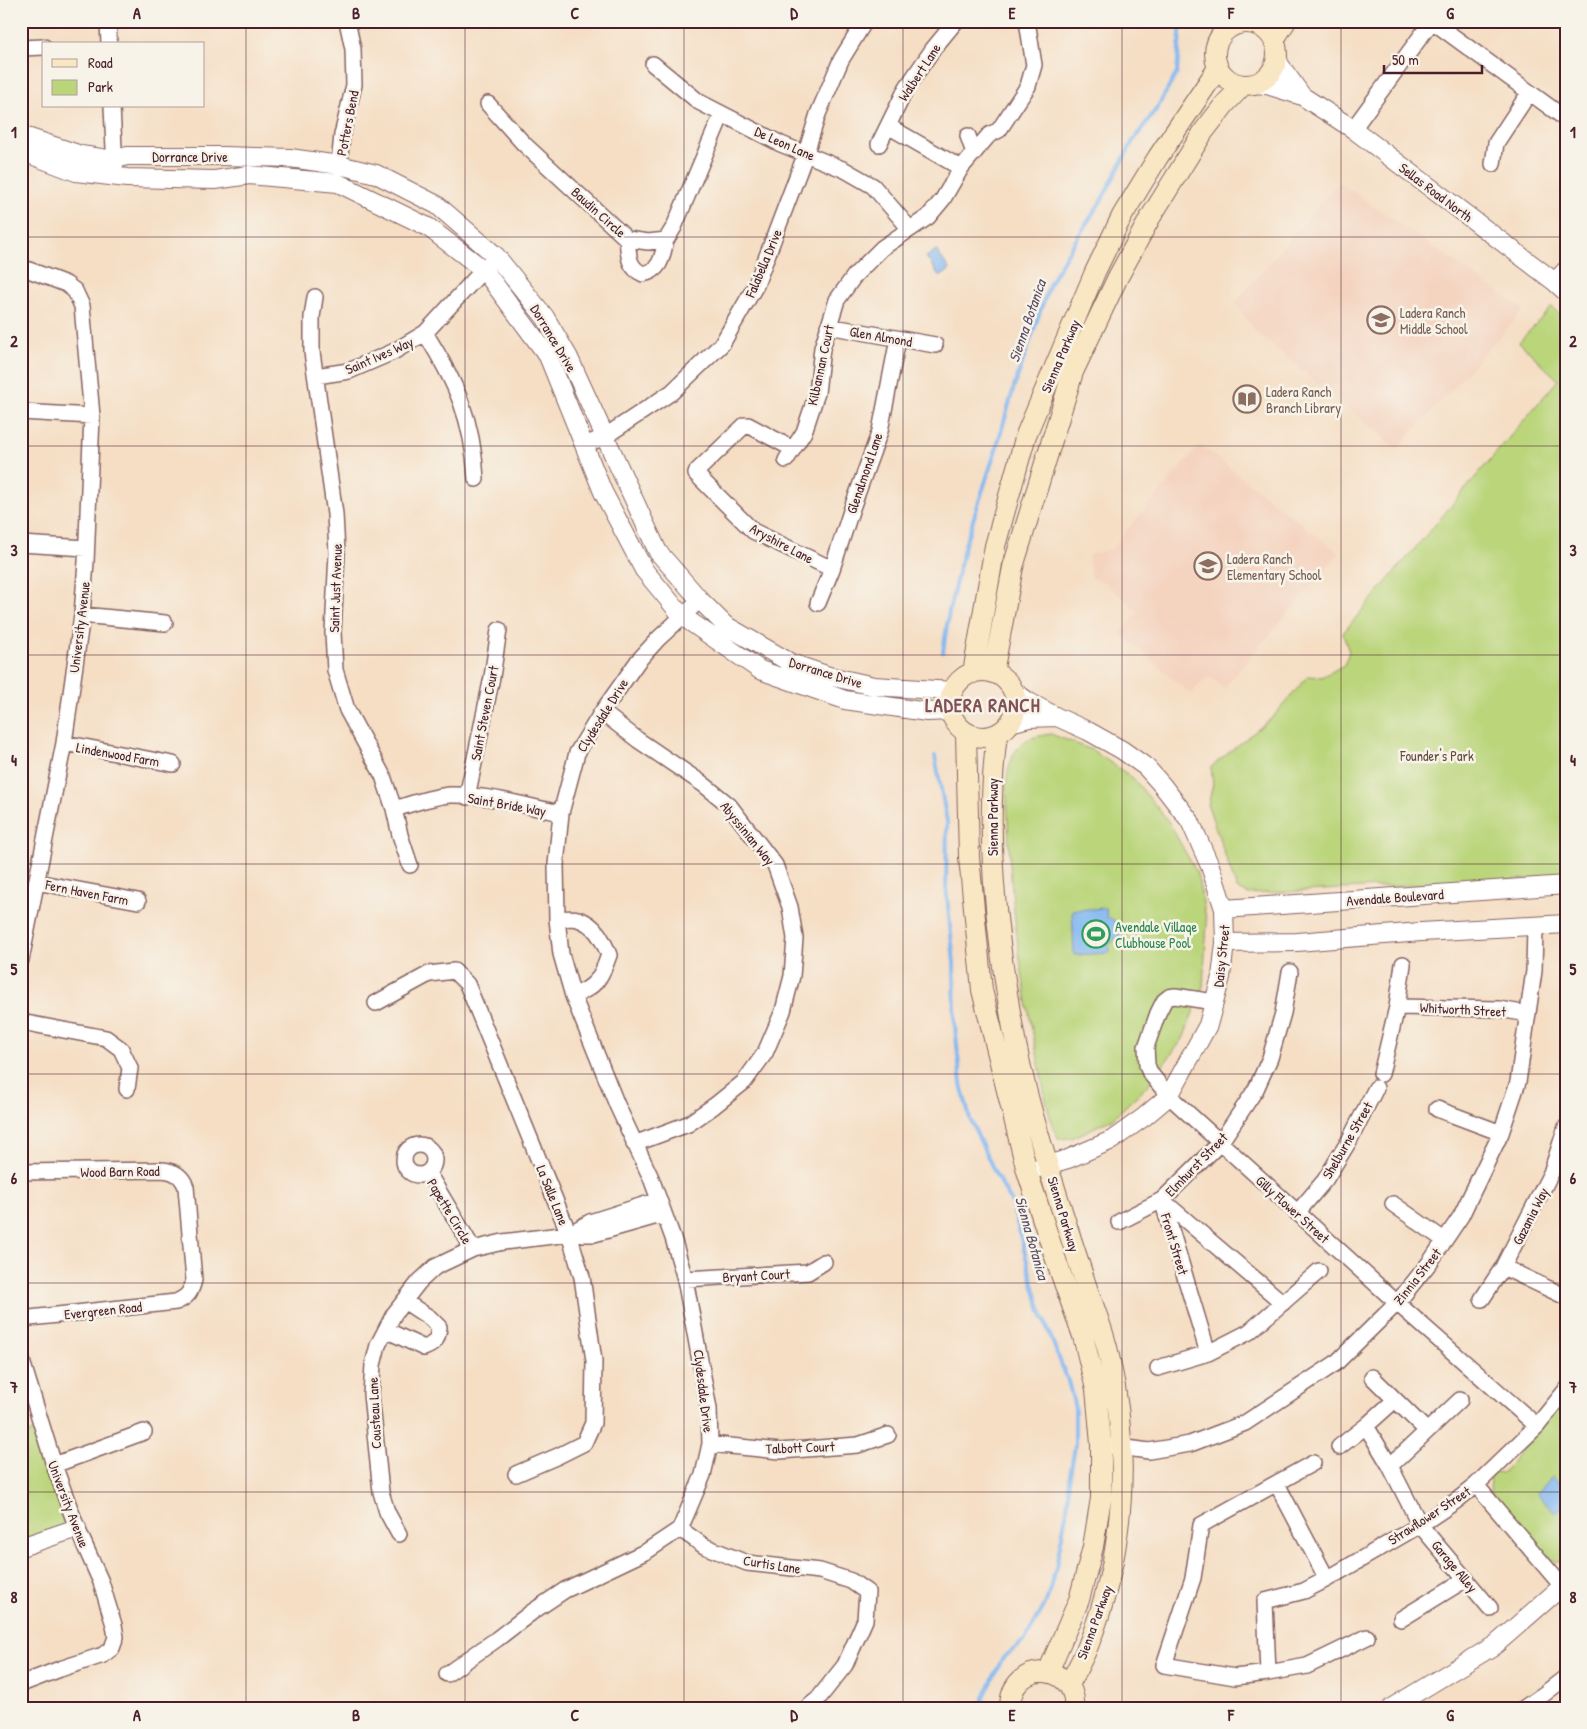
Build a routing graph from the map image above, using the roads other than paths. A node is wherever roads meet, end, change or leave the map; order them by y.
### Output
1 (108, 21) edge
2 (347, 21) edge
3 (865, 21) edge
4 (956, 21) edge
5 (1027, 21) edge
6 (1286, 21) edge
7 (1432, 21) edge
8 (1246, 22) edge
9 (109, 42) edge
10 (42, 47) edge
11 (21, 48) edge
12 (1275, 49) junction
13 (653, 64) dead end
14 (1218, 68) junction
15 (1248, 85) junction
16 (1529, 93) junction
17 (1302, 96) junction
18 (488, 104) dead end
19 (112, 108) edge
20 (722, 114) junction
21 (1566, 119) edge
22 (888, 126) junction
23 (1353, 129) junction
24 (21, 135) edge
25 (968, 136) dead end
26 (880, 144) dead end
27 (21, 150) edge
28 (806, 153) junction
29 (974, 153) junction
30 (339, 164) junction
31 (1493, 164) dead end
32 (114, 168) junction
33 (961, 168) junction
34 (338, 183) junction
35 (910, 229) junction
36 (628, 239) junction
37 (666, 240) junction
38 (496, 256) junction
39 (21, 266) edge
40 (484, 270) junction
41 (1562, 281) edge
42 (315, 297) dead end
43 (828, 326) junction
44 (425, 333) junction
45 (898, 339) junction
46 (935, 345) dead end
47 (316, 376) junction
48 (21, 412) edge
49 (92, 416) junction
50 (604, 437) junction
51 (585, 445) junction
52 (790, 454) joint
53 (476, 479) dead end
54 (21, 544) edge
55 (86, 548) junction
56 (832, 569) junction
57 (700, 600) junction
58 (818, 603) dead end
59 (82, 615) junction
60 (682, 616) junction
61 (166, 623) dead end
62 (498, 630) dead end
63 (973, 673) junction
64 (993, 673) junction
65 (1012, 690) junction
66 (952, 691) junction
67 (950, 711) junction
68 (602, 712) junction
69 (1057, 717) junction
70 (1003, 728) junction
71 (966, 733) junction
72 (64, 744) junction
73 (173, 764) dead end
74 (467, 797) junction
75 (394, 809) junction
76 (561, 814) junction
77 (410, 865) dead end
78 (36, 882) junction
79 (1566, 885) edge
80 (138, 902) dead end
81 (1224, 909) junction
82 (557, 919) junction
83 (1566, 924) edge
84 (1536, 926) junction
85 (1225, 943) junction
86 (22, 953) edge
87 (1402, 964) dead end
88 (1290, 972) dead end
89 (572, 996) junction
90 (1214, 1002) junction
91 (376, 1003) dead end
92 (1397, 1007) junction
93 (1528, 1014) junction
94 (21, 1022) edge
95 (127, 1089) dead end
96 (1169, 1096) junction
97 (1437, 1109) dead end
98 (1566, 1127) edge
99 (1501, 1133) junction
100 (1220, 1143) junction
101 (634, 1144) junction
102 (1048, 1165) junction
103 (1027, 1171) junction
104 (21, 1172) edge
105 (428, 1172) dead end
106 (1162, 1200) junction
107 (1393, 1204) dead end
108 (662, 1207) junction
109 (1297, 1213) junction
110 (1118, 1222) dead end
111 (569, 1234) junction
112 (1444, 1240) junction
113 (473, 1248) junction
114 (824, 1262) dead end
115 (1503, 1267) junction
116 (1319, 1271) dead end
117 (685, 1278) junction
118 (1566, 1297) edge
119 (184, 1298) joint
120 (1482, 1299) dead end
121 (404, 1301) junction
122 (1283, 1303) junction
123 (1397, 1303) junction
124 (21, 1319) edge
125 (386, 1330) junction
126 (1208, 1353) junction
127 (21, 1358) edge
128 (1158, 1368) dead end
129 (1372, 1377) dead end
130 (1566, 1390) edge
131 (1394, 1400) junction
132 (1460, 1400) dead end
133 (1366, 1426) junction
134 (1537, 1426) junction
135 (1427, 1431) junction
136 (144, 1432) dead end
137 (888, 1435) dead end
138 (710, 1444) junction
139 (1101, 1444) junction
140 (1121, 1447) junction
141 (1339, 1447) dead end
142 (1313, 1463) dead end
143 (54, 1465) junction
144 (1390, 1466) junction
145 (516, 1474) dead end
146 (1277, 1484) junction
147 (1476, 1485) junction
148 (1420, 1525) junction
149 (77, 1528) junction
150 (680, 1529) junction
151 (399, 1534) dead end
152 (21, 1546) edge
153 (1327, 1579) junction
154 (1466, 1579) junction
155 (1564, 1584) edge
156 (1490, 1608) dead end
157 (1400, 1619) dead end
158 (1368, 1637) dead end
159 (1048, 1672) junction
160 (1268, 1672) junction
161 (447, 1674) dead end
162 (1566, 1677) edge
163 (21, 1684) edge
164 (1074, 1701) edge
165 (807, 1708) edge
166 (1010, 1708) edge
167 (1391, 1708) edge
168 (1524, 1708) edge

1 - 9 street
2 - 30 street, Potters Bend
3 - 28 street, Falabella Drive
4 - 22 street, Walbert Lane
5 - 29 street, Kilbannan Court
6 - 12 main road, Sienna Parkway
7 - 16 street
7 - 23 street
8 - 12 main road
8 - 14 main road
10 - 11 street
12 - 15 main road, Sienna Parkway
12 - 17 street, Sellas Road North
13 - 20 street, De Leon Lane
14 - 15 main road
14 - 63 main road, Sienna Parkway
15 - 17 street, Sellas Road North
15 - 64 main road, Sienna Parkway
16 - 21 street
16 - 31 street
17 - 23 street, Sellas Road North
18 - 36 street, Baudin Circle
19 - 32 street
20 - 28 street, De Leon Lane
20 - 37 street
22 - 26 street, Walbert Lane
22 - 33 street
23 - 41 street, Sellas Road North
24 - 32 street, Dorrance Drive
25 - 29 street
27 - 32 street, Dorrance Drive
28 - 35 street, De Leon Lane
28 - 50 street, Falabella Drive
29 - 33 street, Kilbannan Court
30 - 32 street, Dorrance Drive
30 - 34 street
30 - 38 street, Dorrance Drive
32 - 34 street, Dorrance Drive
33 - 35 street, Kilbannan Court
34 - 40 street, Dorrance Drive
35 - 43 street, Kilbannan Court
36 - 37 street, Baudin Circle
36 - 37 street
38 - 40 street, Saint Ives Way
38 - 50 street, Dorrance Drive
39 - 49 street, University Avenue
40 - 44 street, Saint Ives Way
40 - 51 street, Dorrance Drive
42 - 47 street, Saint Just Avenue
43 - 45 street, Glen Almond
43 - 52 street, Kilbannan Court
44 - 47 street, Saint Ives Way
44 - 53 street
45 - 46 street, Glen Almond
45 - 56 street, Glenalmond Lane
47 - 75 street, Saint Just Avenue
48 - 49 street
49 - 55 street, University Avenue
50 - 51 street, Falabella Drive
50 - 57 street, Dorrance Drive
51 - 60 street, Dorrance Drive
52 - 56 street, Aryshire Lane
54 - 55 street
55 - 59 street, University Avenue
56 - 58 street, Glenalmond Lane
57 - 60 street, Clydesdale Drive
57 - 66 street, Dorrance Drive
59 - 61 street
59 - 72 street, University Avenue
60 - 67 street, Dorrance Drive
60 - 68 street, Clydesdale Drive
62 - 74 street, Saint Steven Court
63 - 64 main road
63 - 66 main road
64 - 65 main road
65 - 69 street, Daisy Street
65 - 70 main road, Sienna Parkway
66 - 67 main road
67 - 71 main road
68 - 76 street, Clydesdale Drive
68 - 101 street, Abyssinian Way
69 - 70 street, Daisy Street
69 - 81 street, Daisy Street
70 - 71 main road
70 - 102 main road, Sienna Parkway
71 - 103 main road, Sienna Parkway
72 - 73 street, Lindenwood Farm
72 - 78 street, University Avenue
74 - 75 street, Saint Bride Way
74 - 76 street, Saint Bride Way
75 - 77 street, Saint Just Avenue
76 - 82 street, Clydesdale Drive
78 - 80 street, Fern Haven Farm
78 - 86 street, University Avenue
79 - 81 street, Avendale Boulevard
81 - 85 street, Daisy Street
82 - 89 street, Clydesdale Drive
82 - 89 street
83 - 84 street
84 - 85 street
84 - 93 street, Zinnia Street
85 - 90 street, Daisy Street
87 - 92 street, Shelburne Street
88 - 100 street, Elmhurst Street
89 - 101 street, Clydesdale Drive
90 - 96 street, Daisy Street
90 - 96 street, Gilly Flower Street
91 - 111 street, La Salle Lane
92 - 93 street, Whitworth Street
92 - 109 street, Shelburne Street
93 - 99 street, Zinnia Street
94 - 95 street
96 - 100 street, Gilly Flower Street
96 - 102 street, Daisy Street
97 - 99 street
98 - 115 street, Gazania Way
99 - 112 street, Zinnia Street
100 - 106 street, Elmhurst Street
100 - 109 street, Gilly Flower Street
101 - 108 street, Clydesdale Drive
102 - 103 street, Daisy Street
102 - 140 main road, Sienna Parkway
103 - 139 main road, Sienna Parkway
104 - 119 street, Wood Barn Road
105 - 113 street, Papette Circle
106 - 110 street, Elmhurst Street
106 - 122 street, Front Street
106 - 126 street, Front Street
107 - 112 street
108 - 111 street, Cousteau Lane
108 - 117 street, Clydesdale Drive
109 - 123 street, Gilly Flower Street
111 - 113 street, Cousteau Lane
111 - 145 street, La Salle Lane
112 - 123 street, Zinnia Street
113 - 121 street, Cousteau Lane
114 - 117 street, Bryant Court
115 - 118 street
115 - 120 street, Gazania Way
116 - 122 street
117 - 138 street, Clydesdale Drive
119 - 124 street, Evergreen Road
121 - 125 street, Cousteau Lane
121 - 125 street
122 - 126 street
123 - 134 street, Gilly Flower Street
123 - 140 street, Zinnia Street
125 - 151 street, Cousteau Lane
126 - 128 street
127 - 143 street, University Avenue
129 - 131 street
130 - 134 street, Strawflower Street
131 - 133 street
131 - 135 street
132 - 135 street
133 - 141 street
133 - 144 street, Garage Alley
134 - 147 street, Strawflower Street
135 - 144 street
136 - 143 street
137 - 138 street, Talbott Court
138 - 150 street, Clydesdale Drive
139 - 140 street, Zinnia Street
139 - 159 main road, Sienna Parkway
140 - 164 main road, Sienna Parkway
142 - 146 street
143 - 149 street, University Avenue
144 - 148 street, Garage Alley
146 - 153 street
146 - 160 street
147 - 148 street, Strawflower Street
147 - 155 street
148 - 153 street, Strawflower Street
148 - 154 street, Garage Alley
149 - 152 street
149 - 163 street, University Avenue
150 - 161 street
150 - 165 street, Curtis Lane
153 - 160 street, Strawflower Street
154 - 156 street, Garage Alley
154 - 157 street
155 - 167 street
158 - 160 street
159 - 164 main road, Sienna Parkway
159 - 166 main road
162 - 168 street

